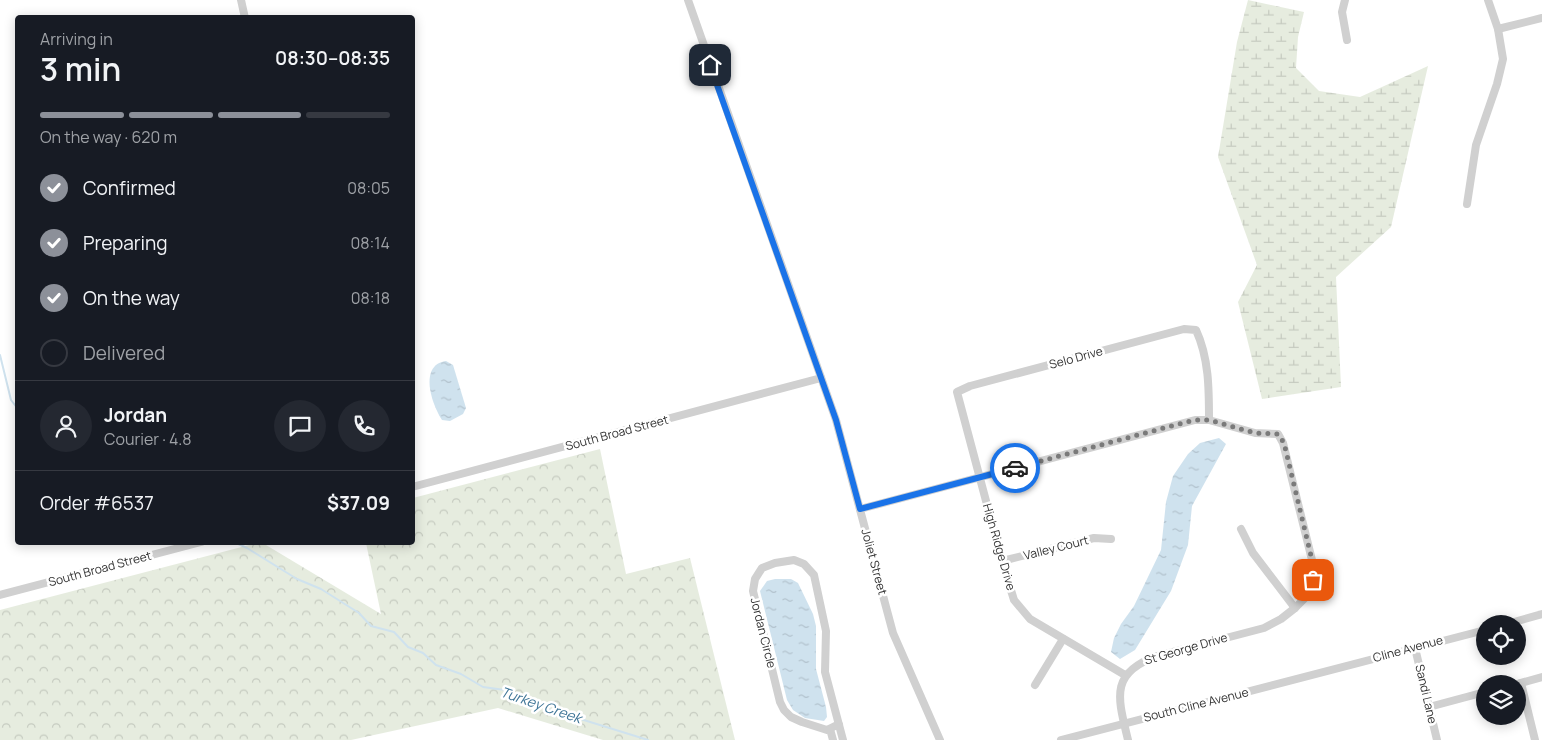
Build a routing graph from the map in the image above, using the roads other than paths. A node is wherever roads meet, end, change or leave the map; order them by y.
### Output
1 (241, 0) edge
2 (688, 0) edge
3 (1345, 0) edge
4 (1488, 0) edge
5 (244, 15) edge
6 (1542, 18) edge
7 (1498, 29) junction
8 (1347, 40) dead end
9 (1467, 204) dead end
10 (822, 378) junction
11 (957, 392) joint
12 (1209, 420) junction
13 (979, 477) junction
14 (415, 486) edge
15 (860, 509) junction
16 (1241, 529) dead end
17 (1111, 539) dead end
18 (190, 545) edge
19 (1002, 561) junction
20 (0, 595) edge
21 (1295, 608) junction
22 (1542, 614) edge
23 (1526, 619) edge
24 (1476, 632) edge
25 (1063, 639) junction
26 (1415, 648) junction
27 (1332, 670) joint
28 (1125, 675) junction
29 (1542, 677) edge
30 (1526, 681) edge
31 (1035, 685) dead end
32 (1476, 694) edge
33 (1429, 707) junction
34 (1526, 708) edge
35 (1124, 723) junction
36 (839, 724) junction
37 (830, 729) junction
38 (833, 740) edge
39 (843, 740) edge
40 (940, 740) edge
41 (1061, 740) edge
42 (1128, 740) edge
43 (1437, 740) edge
44 (1535, 740) edge

1 - 5 street
2 - 10 street, Joliet Street
3 - 8 street
4 - 7 street
6 - 7 street
7 - 9 street
10 - 14 street, South Broad Street
10 - 15 street, Joliet Street
11 - 12 street, Selo Drive
11 - 13 street, High Ridge Drive
12 - 13 street
12 - 21 street, St George Drive
13 - 15 street
13 - 19 street, High Ridge Drive
15 - 40 street, Joliet Street
16 - 21 street
17 - 19 street, Valley Court
18 - 20 street, South Broad Street
19 - 25 street, High Ridge Drive
21 - 28 street, St George Drive
22 - 23 street
24 - 26 street, Cline Avenue
25 - 28 street, High Ridge Drive
25 - 31 street
26 - 27 street, Cline Avenue
26 - 33 street, Sandi Lane
27 - 35 street, South Cline Avenue
28 - 35 street
29 - 30 street
32 - 33 street
33 - 43 street, Sandi Lane
34 - 44 street
35 - 41 street, South Cline Avenue
35 - 42 street
36 - 37 street
36 - 37 street, Jordan Circle
36 - 39 street, Jordan Circle
37 - 38 street

